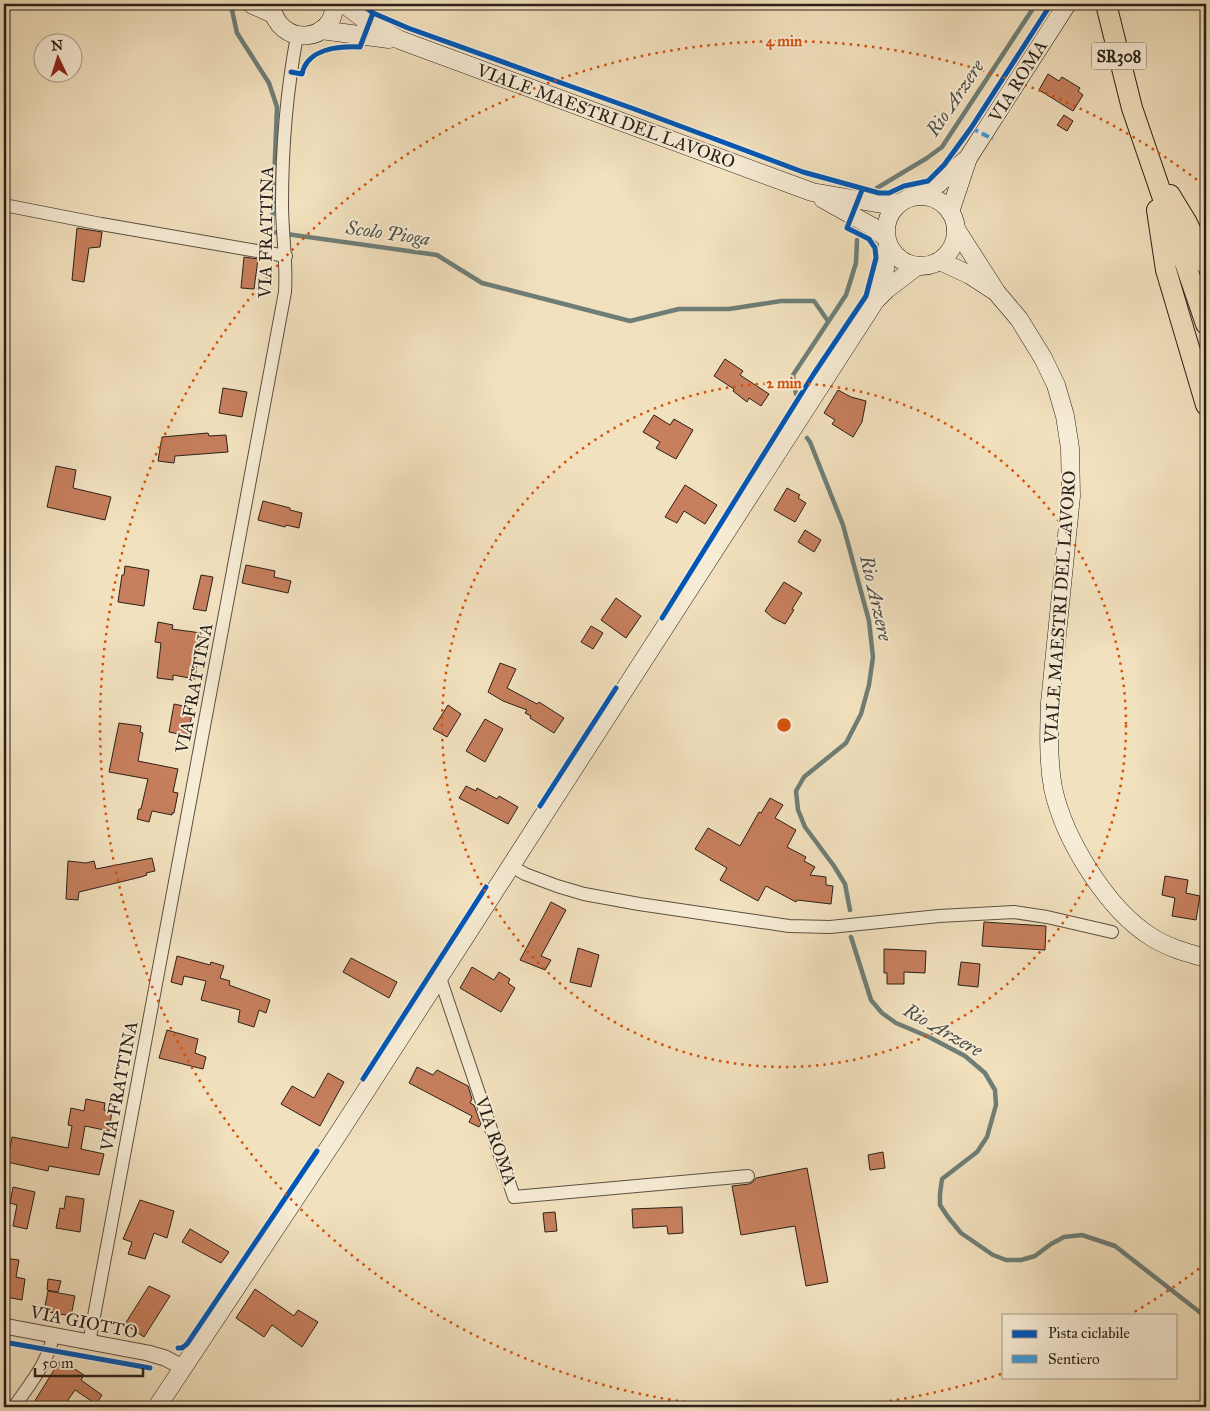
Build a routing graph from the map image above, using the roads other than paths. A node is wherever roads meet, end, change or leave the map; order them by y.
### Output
1 (251, 4) edge
2 (334, 4) edge
3 (344, 4) edge
4 (1067, 4) edge
5 (1106, 4) edge
6 (272, 9) edge
7 (322, 30) junction
8 (297, 36) junction
9 (400, 40) junction
10 (968, 158) junction
11 (1150, 162) junction
12 (812, 192) junction
13 (919, 196) junction
14 (899, 203) junction
15 (4, 205) edge
16 (950, 212) junction
17 (956, 229) junction
18 (887, 242) junction
19 (286, 256) junction
20 (940, 261) junction
21 (1206, 264) edge
22 (918, 266) junction
23 (998, 293) junction
24 (875, 301) junction
25 (1206, 324) edge
26 (1206, 405) edge
27 (512, 866) junction
28 (1112, 932) dead end
29 (1206, 958) edge
30 (440, 978) junction
31 (748, 1176) dead end
32 (4, 1326) edge
33 (53, 1336) junction
34 (89, 1343) junction
35 (184, 1368) junction
36 (14, 1407) edge
37 (157, 1407) edge

1 - 6 main road
2 - 7 main road
3 - 9 main road, VIALE MAESTRI DEL LAVORO
4 - 10 main road, VIA ROMA
5 - 11 highway, SR308
6 - 8 main road
7 - 8 main road
7 - 9 main road, VIALE MAESTRI DEL LAVORO
8 - 19 street, VIA FRATTINA
9 - 12 main road, VIALE MAESTRI DEL LAVORO
10 - 13 main road, VIA ROMA
10 - 16 main road, VIA ROMA
11 - 21 highway
11 - 25 highway, SR308
11 - 26 highway
12 - 14 main road, VIALE MAESTRI DEL LAVORO
12 - 18 main road, VIALE MAESTRI DEL LAVORO
13 - 14 main road
13 - 16 main road
14 - 18 main road
15 - 19 street
16 - 17 main road
17 - 20 main road
17 - 23 main road, VIALE MAESTRI DEL LAVORO
18 - 22 main road
18 - 24 main road
19 - 34 street, VIA FRATTINA
20 - 22 main road
20 - 23 main road, VIALE MAESTRI DEL LAVORO
22 - 24 main road
23 - 29 main road, VIALE MAESTRI DEL LAVORO
24 - 27 main road
27 - 28 street
27 - 30 main road
30 - 31 street, VIA ROMA
30 - 35 main road
32 - 33 street, VIA GIOTTO
33 - 34 street, VIA GIOTTO
33 - 36 street
34 - 35 street, VIA GIOTTO
35 - 37 main road

